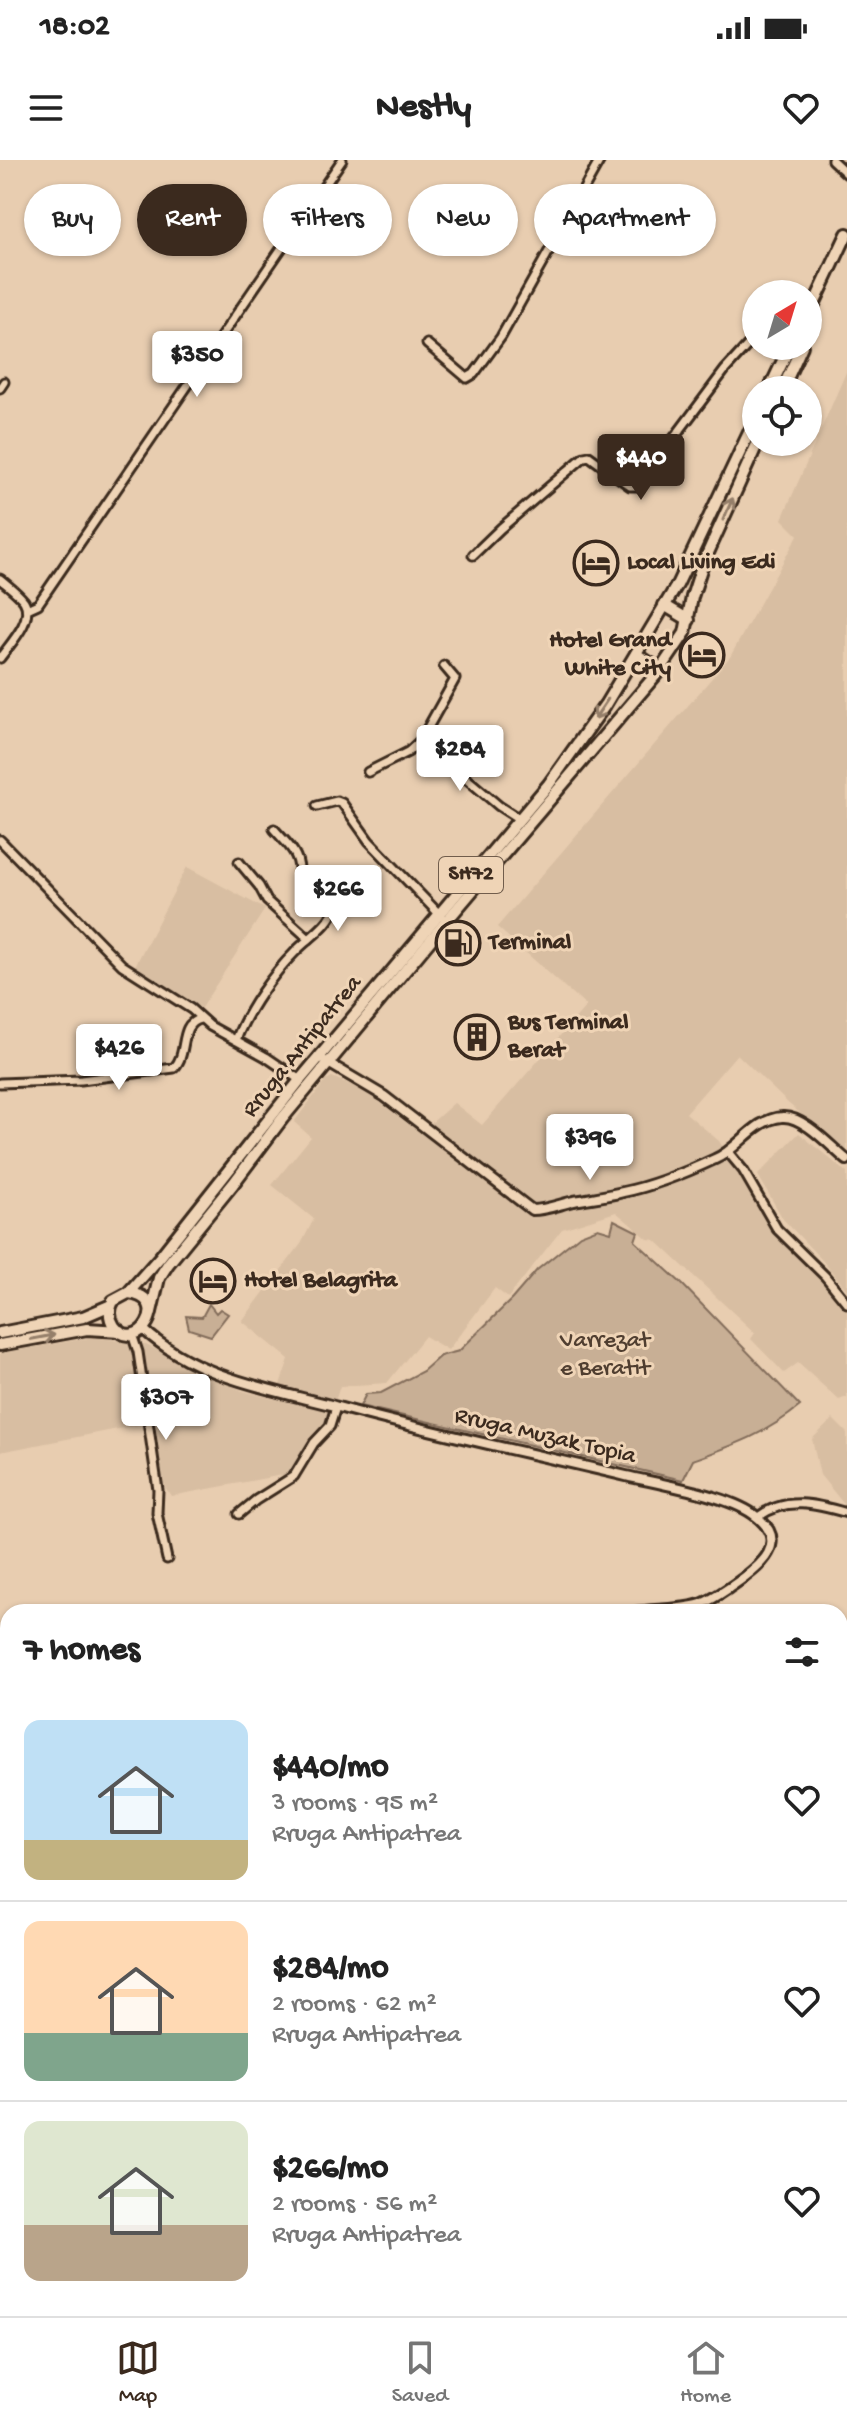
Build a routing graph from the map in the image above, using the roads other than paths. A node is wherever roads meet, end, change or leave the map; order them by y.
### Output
1 (342, 160) edge
2 (600, 160) edge
3 (832, 160) edge
4 (847, 174) edge
5 (847, 234) edge
6 (822, 286) edge
7 (427, 344) dead end
8 (742, 351) edge
9 (742, 448) edge
10 (752, 456) edge
11 (473, 555) dead end
12 (0, 579) edge
13 (664, 605) junction
14 (27, 609) junction
15 (689, 620) junction
16 (636, 654) junction
17 (0, 658) edge
18 (444, 666) dead end
19 (660, 670) junction
20 (421, 740) junction
21 (368, 772) dead end
22 (553, 787) junction
23 (317, 806) dead end
24 (519, 819) junction
25 (274, 829) dead end
26 (0, 840) edge
27 (239, 862) dead end
28 (443, 917) junction
29 (309, 939) junction
30 (200, 1019) junction
31 (236, 1040) junction
32 (324, 1060) junction
33 (300, 1080) junction
34 (0, 1083) edge
35 (728, 1152) junction
36 (847, 1160) edge
37 (229, 1180) junction
38 (128, 1293) junction
39 (847, 1303) edge
40 (111, 1305) junction
41 (150, 1314) junction
42 (143, 1329) junction
43 (120, 1331) junction
44 (0, 1333) edge
45 (132, 1334) junction
46 (0, 1345) edge
47 (336, 1407) junction
48 (847, 1513) edge
49 (239, 1514) dead end
50 (758, 1517) junction
51 (167, 1559) dead end
52 (701, 1604) edge

1 - 14 street
2 - 7 street
3 - 4 street
5 - 6 main road
8 - 11 street
9 - 13 main road, Rruga Antipatrea / SH72
15 -> 10 main road, Rruga Antipatrea / SH72
12 - 14 street
13 - 15 main road
13 - 16 main road, Rruga Antipatrea / SH72
14 - 17 street
15 - 19 main road, Rruga Antipatrea / SH72
16 - 19 main road
16 -> 22 main road, Rruga Antipatrea / SH72
18 - 20 street
19 - 22 main road, Rruga Antipatrea / SH72
20 - 21 street
20 - 24 street
22 - 24 main road, Rruga Antipatrea / SH72
22 - 28 main road, Rruga Antipatrea / SH72
23 - 28 street
24 - 28 main road, Rruga Antipatrea / SH72
25 - 29 street
26 - 30 street
27 - 29 street
28 - 32 main road, Rruga Antipatrea / SH72
29 - 31 street
30 - 31 street
30 - 34 street
31 - 33 street
32 - 33 main road, Rruga Antipatrea / SH72
32 - 35 street
32 - 37 main road, Rruga Antipatrea / SH72
33 - 37 main road, Rruga Antipatrea / SH72
35 - 36 street
35 - 39 street
37 - 38 main road, Rruga Antipatrea / SH72
37 - 41 main road, Rruga Antipatrea / SH72
38 - 40 main road, Rruga Antipatrea / SH72
38 - 41 main road
40 - 43 main road
40 - 44 main road, Rruga Antipatrea / SH72
41 - 42 main road, Rruga Antipatrea / SH72
42 - 45 main road
42 - 47 street, Rruga Muzak Topia
43 - 45 main road
46 -> 43 main road
45 - 51 street
47 - 49 street
47 - 50 street, Rruga Muzak Topia
48 - 50 street
50 - 52 street

